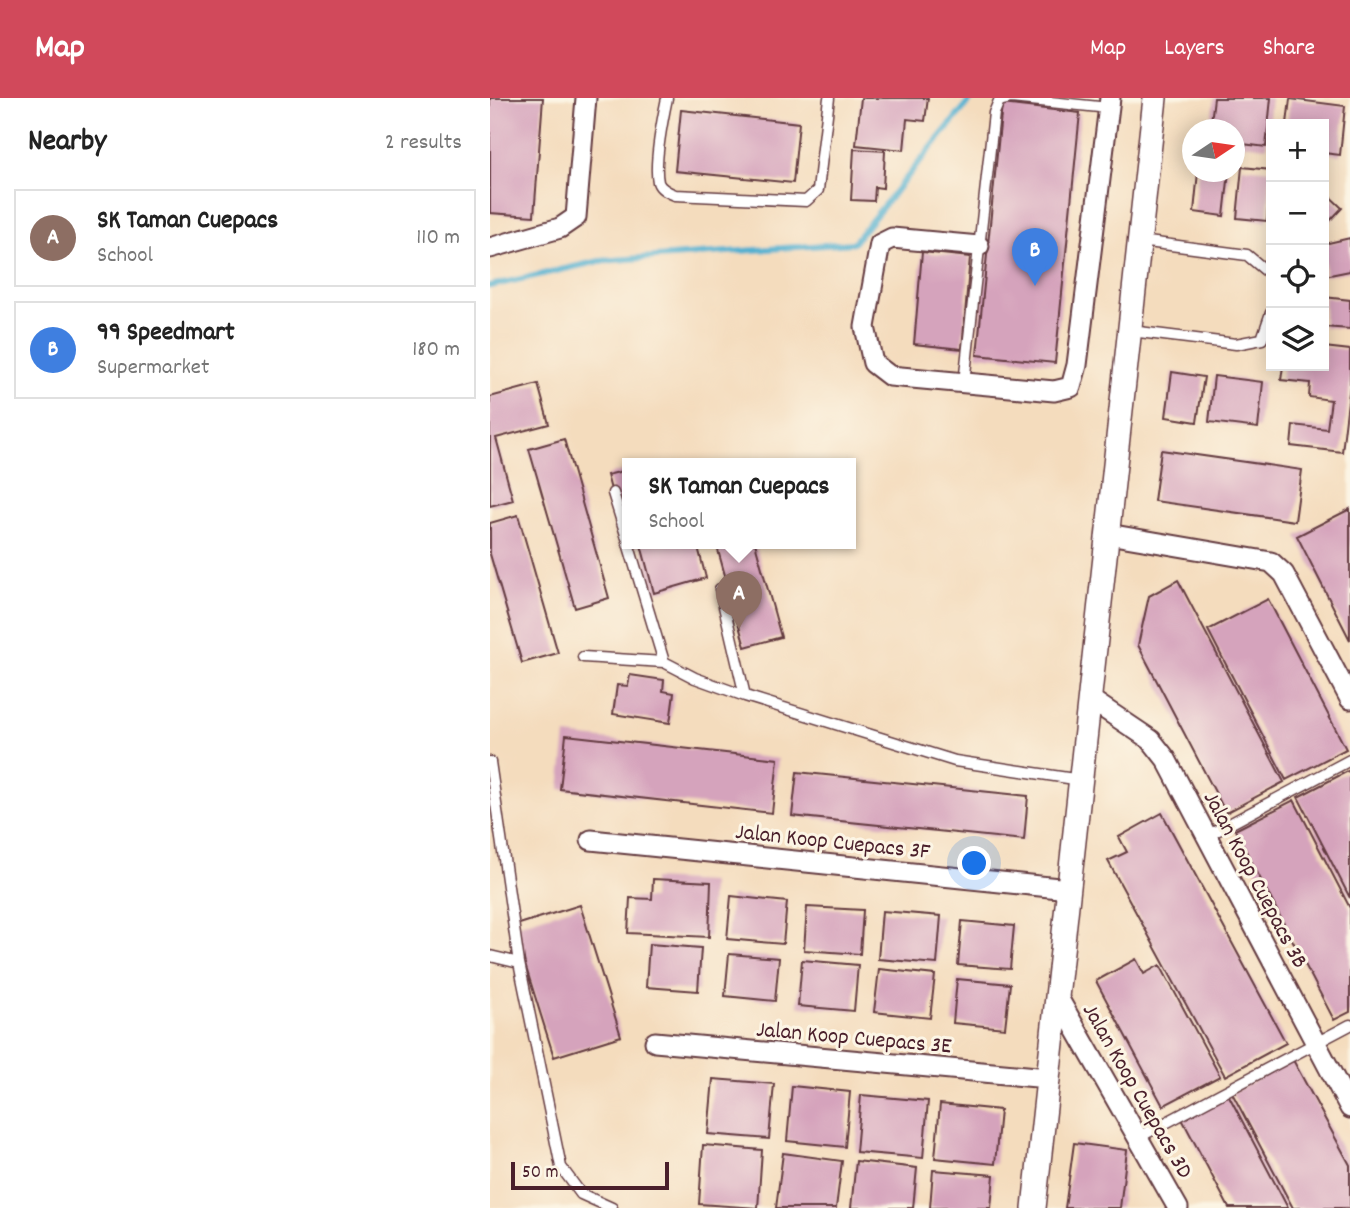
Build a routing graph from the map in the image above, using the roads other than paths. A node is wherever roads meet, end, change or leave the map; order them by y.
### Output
1 (586, 98) edge
2 (667, 98) edge
3 (829, 98) edge
4 (1154, 99) edge
5 (1109, 103) edge
6 (1140, 241) junction
7 (979, 246) junction
8 (490, 248) edge
9 (1266, 271) edge
10 (1266, 327) edge
11 (1129, 331) junction
12 (964, 383) junction
13 (614, 493) dead end
14 (622, 520) edge
15 (1108, 534) junction
16 (630, 549) edge
17 (720, 589) dead end
18 (583, 657) dead end
19 (664, 662) junction
20 (746, 696) junction
21 (1090, 699) junction
22 (1350, 699) edge
23 (1350, 760) edge
24 (490, 762) edge
25 (1081, 780) junction
26 (1207, 836) junction
27 (591, 840) dead end
28 (1069, 889) junction
29 (490, 956) edge
30 (519, 963) junction
31 (1057, 996) junction
32 (1350, 1025) edge
33 (655, 1042) dead end
34 (1316, 1043) junction
35 (1048, 1078) junction
36 (1350, 1108) edge
37 (1139, 1137) junction
38 (612, 1208) edge
39 (1034, 1208) edge
40 (1178, 1208) edge

1 - 8 street
2 - 3 lane
4 - 6 street
5 - 7 lane
5 - 12 street
6 - 9 lane
6 - 11 street
7 - 12 lane
7 - 12 street
10 - 11 lane
11 - 15 street
13 - 14 lane
15 - 21 street
15 - 22 street
16 - 19 lane
17 - 20 lane
18 - 19 lane
19 - 20 lane
20 - 25 lane
21 - 25 street
21 - 26 street, Jalan Koop Cuepacs 3B
23 - 26 lane
24 - 30 lane
25 - 28 street
26 - 34 street, Jalan Koop Cuepacs 3B
27 - 28 street, Jalan Koop Cuepacs 3F
28 - 31 street
29 - 30 lane
30 - 38 lane
31 - 35 street
31 - 37 street, Jalan Koop Cuepacs 3D
32 - 34 lane
33 - 35 street, Jalan Koop Cuepacs 3E
34 - 36 street, Jalan Koop Cuepacs 3B
34 - 37 lane
35 - 39 street
37 - 40 street, Jalan Koop Cuepacs 3D

